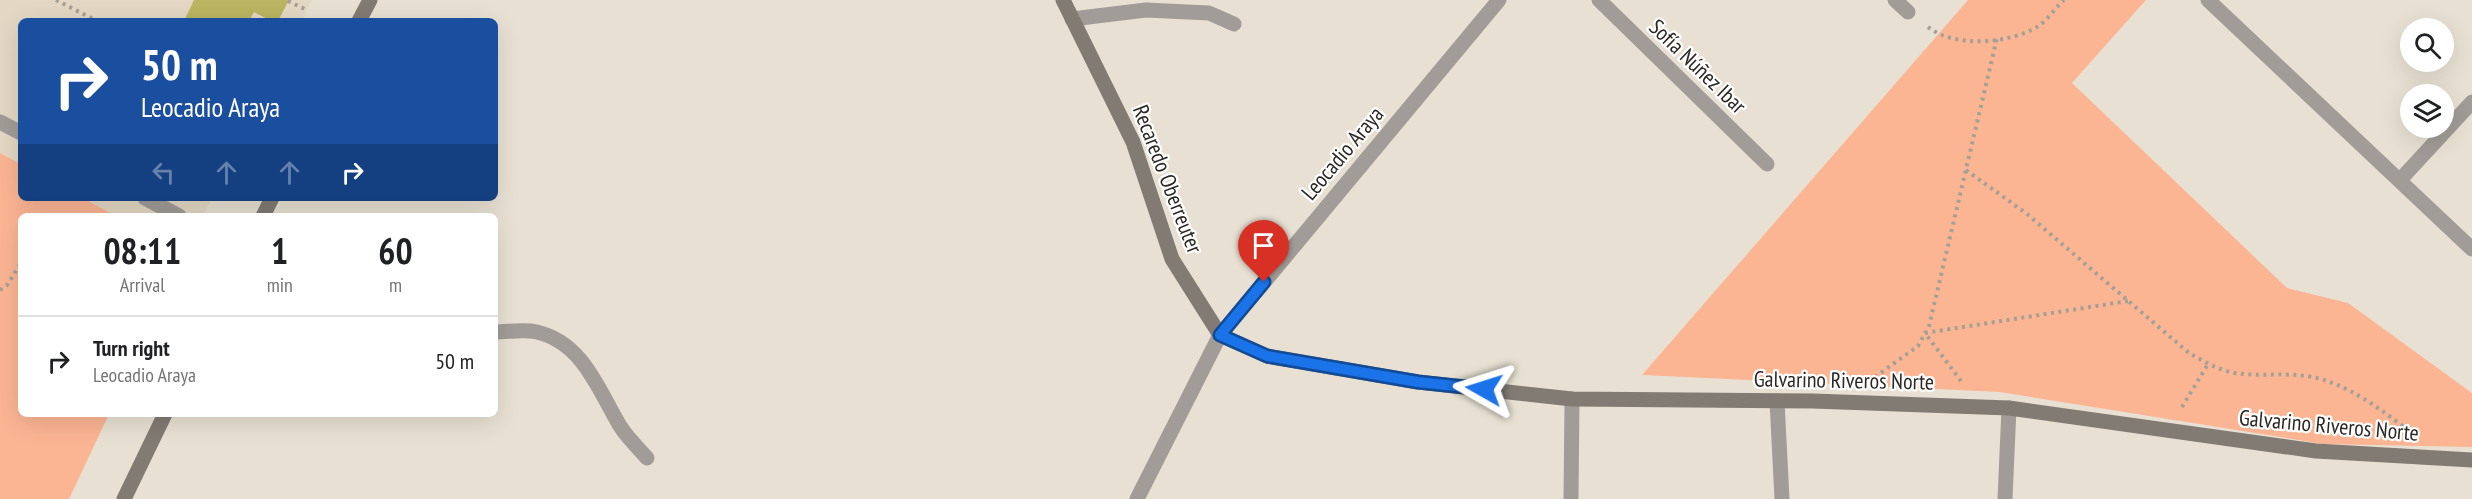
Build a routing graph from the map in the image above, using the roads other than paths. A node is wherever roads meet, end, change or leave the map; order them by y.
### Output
1 (370, 0) edge
2 (1063, 0) edge
3 (1499, 0) edge
4 (1599, 0) edge
5 (1895, 0) edge
6 (2208, 0) edge
7 (1908, 12) road end
8 (361, 18) edge
9 (1072, 19) junction
10 (1234, 24) dead end
11 (2472, 102) edge
12 (0, 122) edge
13 (18, 131) edge
14 (1767, 164) dead end
15 (2400, 180) junction
16 (151, 201) edge
17 (173, 213) edge
18 (2472, 249) edge
19 (498, 332) edge
20 (1220, 335) junction
21 (1572, 399) junction
22 (1777, 401) junction
23 (2009, 408) junction
24 (164, 417) edge
25 (647, 458) dead end
26 (2472, 459) edge
27 (124, 499) edge
28 (1137, 499) edge
29 (1571, 499) edge
30 (1782, 499) edge
31 (2005, 499) edge

1 - 8 street
2 - 9 street, Recaredo Oberreuter
3 - 20 street, Leocadio Araya
4 - 14 street, Sofía Núñez Ibar
5 - 7 street
6 - 15 street
9 - 10 street
9 - 20 street, Recaredo Oberreuter
11 - 15 street
12 - 13 street
15 - 18 street
16 - 17 street
19 - 25 street
20 - 21 street, Galvarino Riveros Norte
20 - 28 street
21 - 22 street, Galvarino Riveros Norte
21 - 29 street
22 - 23 street, Galvarino Riveros Norte
22 - 30 street
23 - 26 street, Galvarino Riveros Norte
23 - 31 street
24 - 27 street

